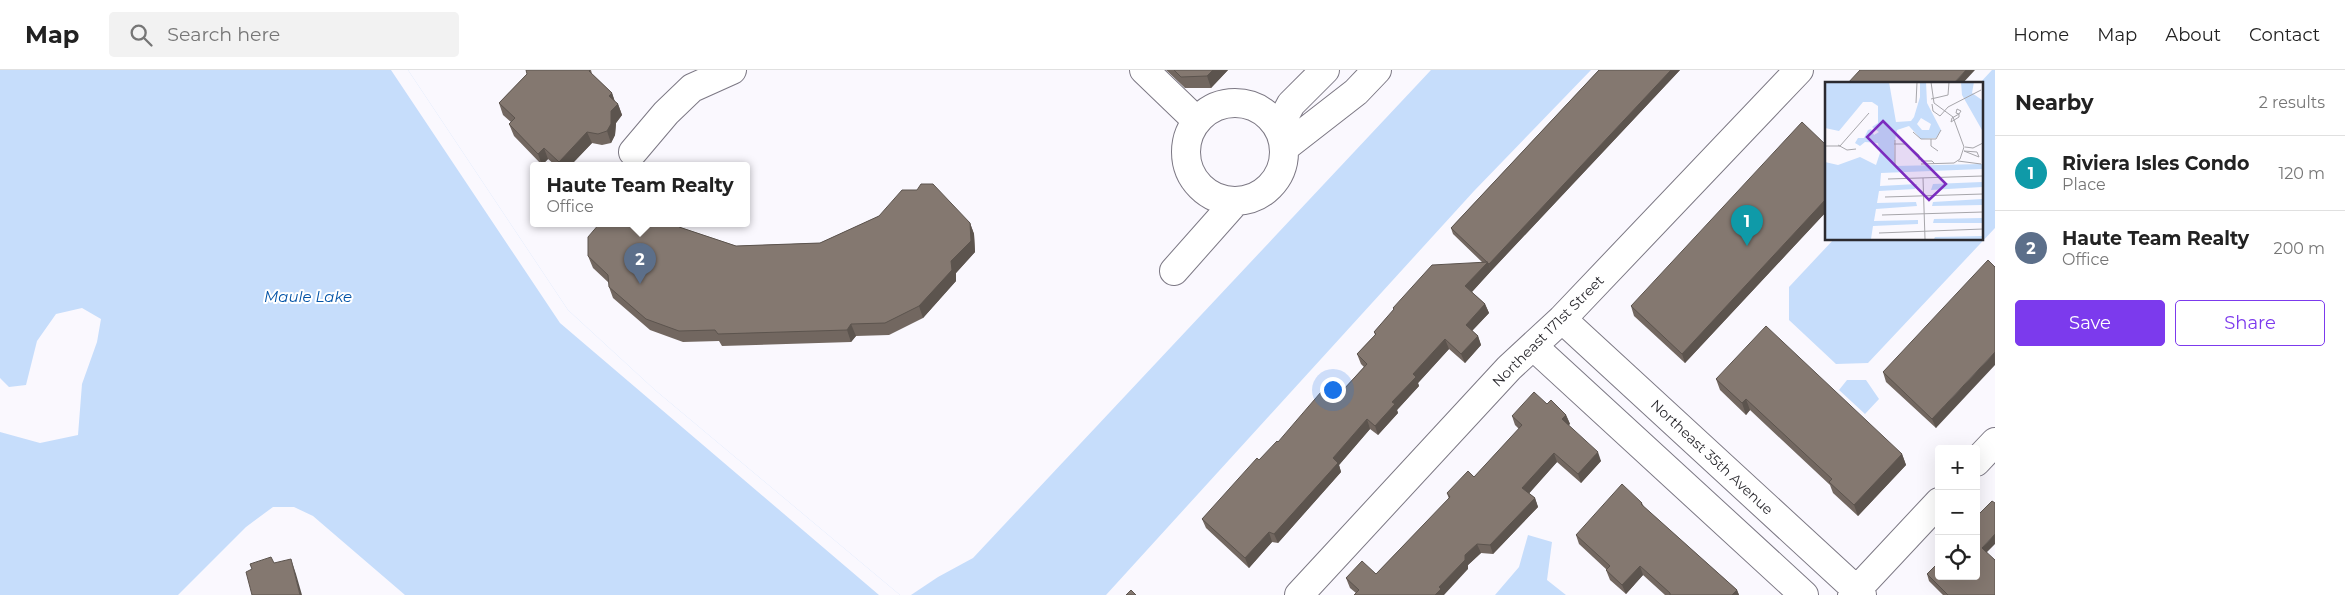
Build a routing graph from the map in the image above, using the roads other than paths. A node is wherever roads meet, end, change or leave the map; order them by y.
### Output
1 (732, 70) edge
2 (1144, 70) edge
3 (1326, 70) edge
4 (1378, 70) edge
5 (1799, 70) edge
6 (1197, 121) junction
7 (1281, 138) junction
8 (633, 152) dead end
9 (1236, 201) junction
10 (1174, 271) dead end
11 (1562, 319) junction
12 (1533, 346) junction
13 (1995, 442) edge
14 (1980, 458) edge
15 (1935, 506) edge
16 (1857, 593) edge
17 (1299, 595) edge
18 (1804, 595) edge

1 - 8 street
2 - 6 street
3 - 7 street
4 - 7 street
5 - 11 street, Northeast 171st Street
6 - 7 street
6 - 9 street
7 - 9 street
9 - 10 street
11 - 12 street, Northeast 171st Street
11 - 16 street, Northeast 35th Avenue
12 - 17 street, Northeast 171st Street
12 - 18 street
13 - 14 street
15 - 16 street

